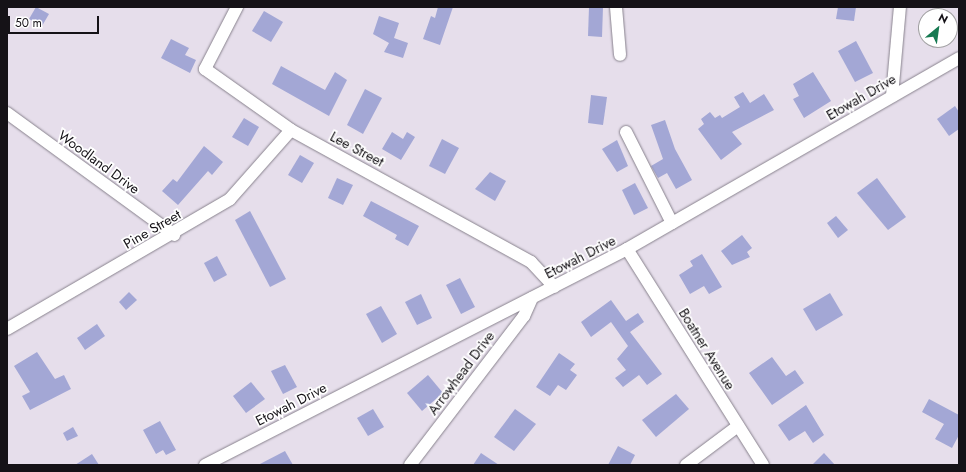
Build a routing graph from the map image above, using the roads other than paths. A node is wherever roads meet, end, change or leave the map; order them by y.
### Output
1 (236, 7) edge
2 (616, 7) edge
3 (900, 7) edge
4 (620, 55) dead end
5 (959, 58) edge
6 (892, 96) junction
7 (7, 113) edge
8 (291, 130) junction
9 (626, 132) dead end
10 (672, 223) junction
11 (174, 235) junction
12 (627, 249) junction
13 (554, 287) junction
14 (532, 298) junction
15 (7, 329) edge
16 (738, 426) junction
17 (205, 465) edge
18 (410, 465) edge
19 (686, 465) edge
20 (763, 465) edge

1 - 8 street, Lee Street
2 - 4 street
3 - 6 street
5 - 6 street, Etowah Drive
6 - 10 street, Etowah Drive
7 - 11 street, Woodland Drive
8 - 11 street, Pine Street
8 - 13 street, Lee Street
9 - 10 street
10 - 12 street, Etowah Drive
11 - 15 street, Pine Street
12 - 13 street, Etowah Drive
12 - 16 street, Boatner Avenue
13 - 14 street, Etowah Drive
14 - 17 street, Etowah Drive
14 - 18 street, Arrowhead Drive
16 - 19 street
16 - 20 street, Boatner Avenue

